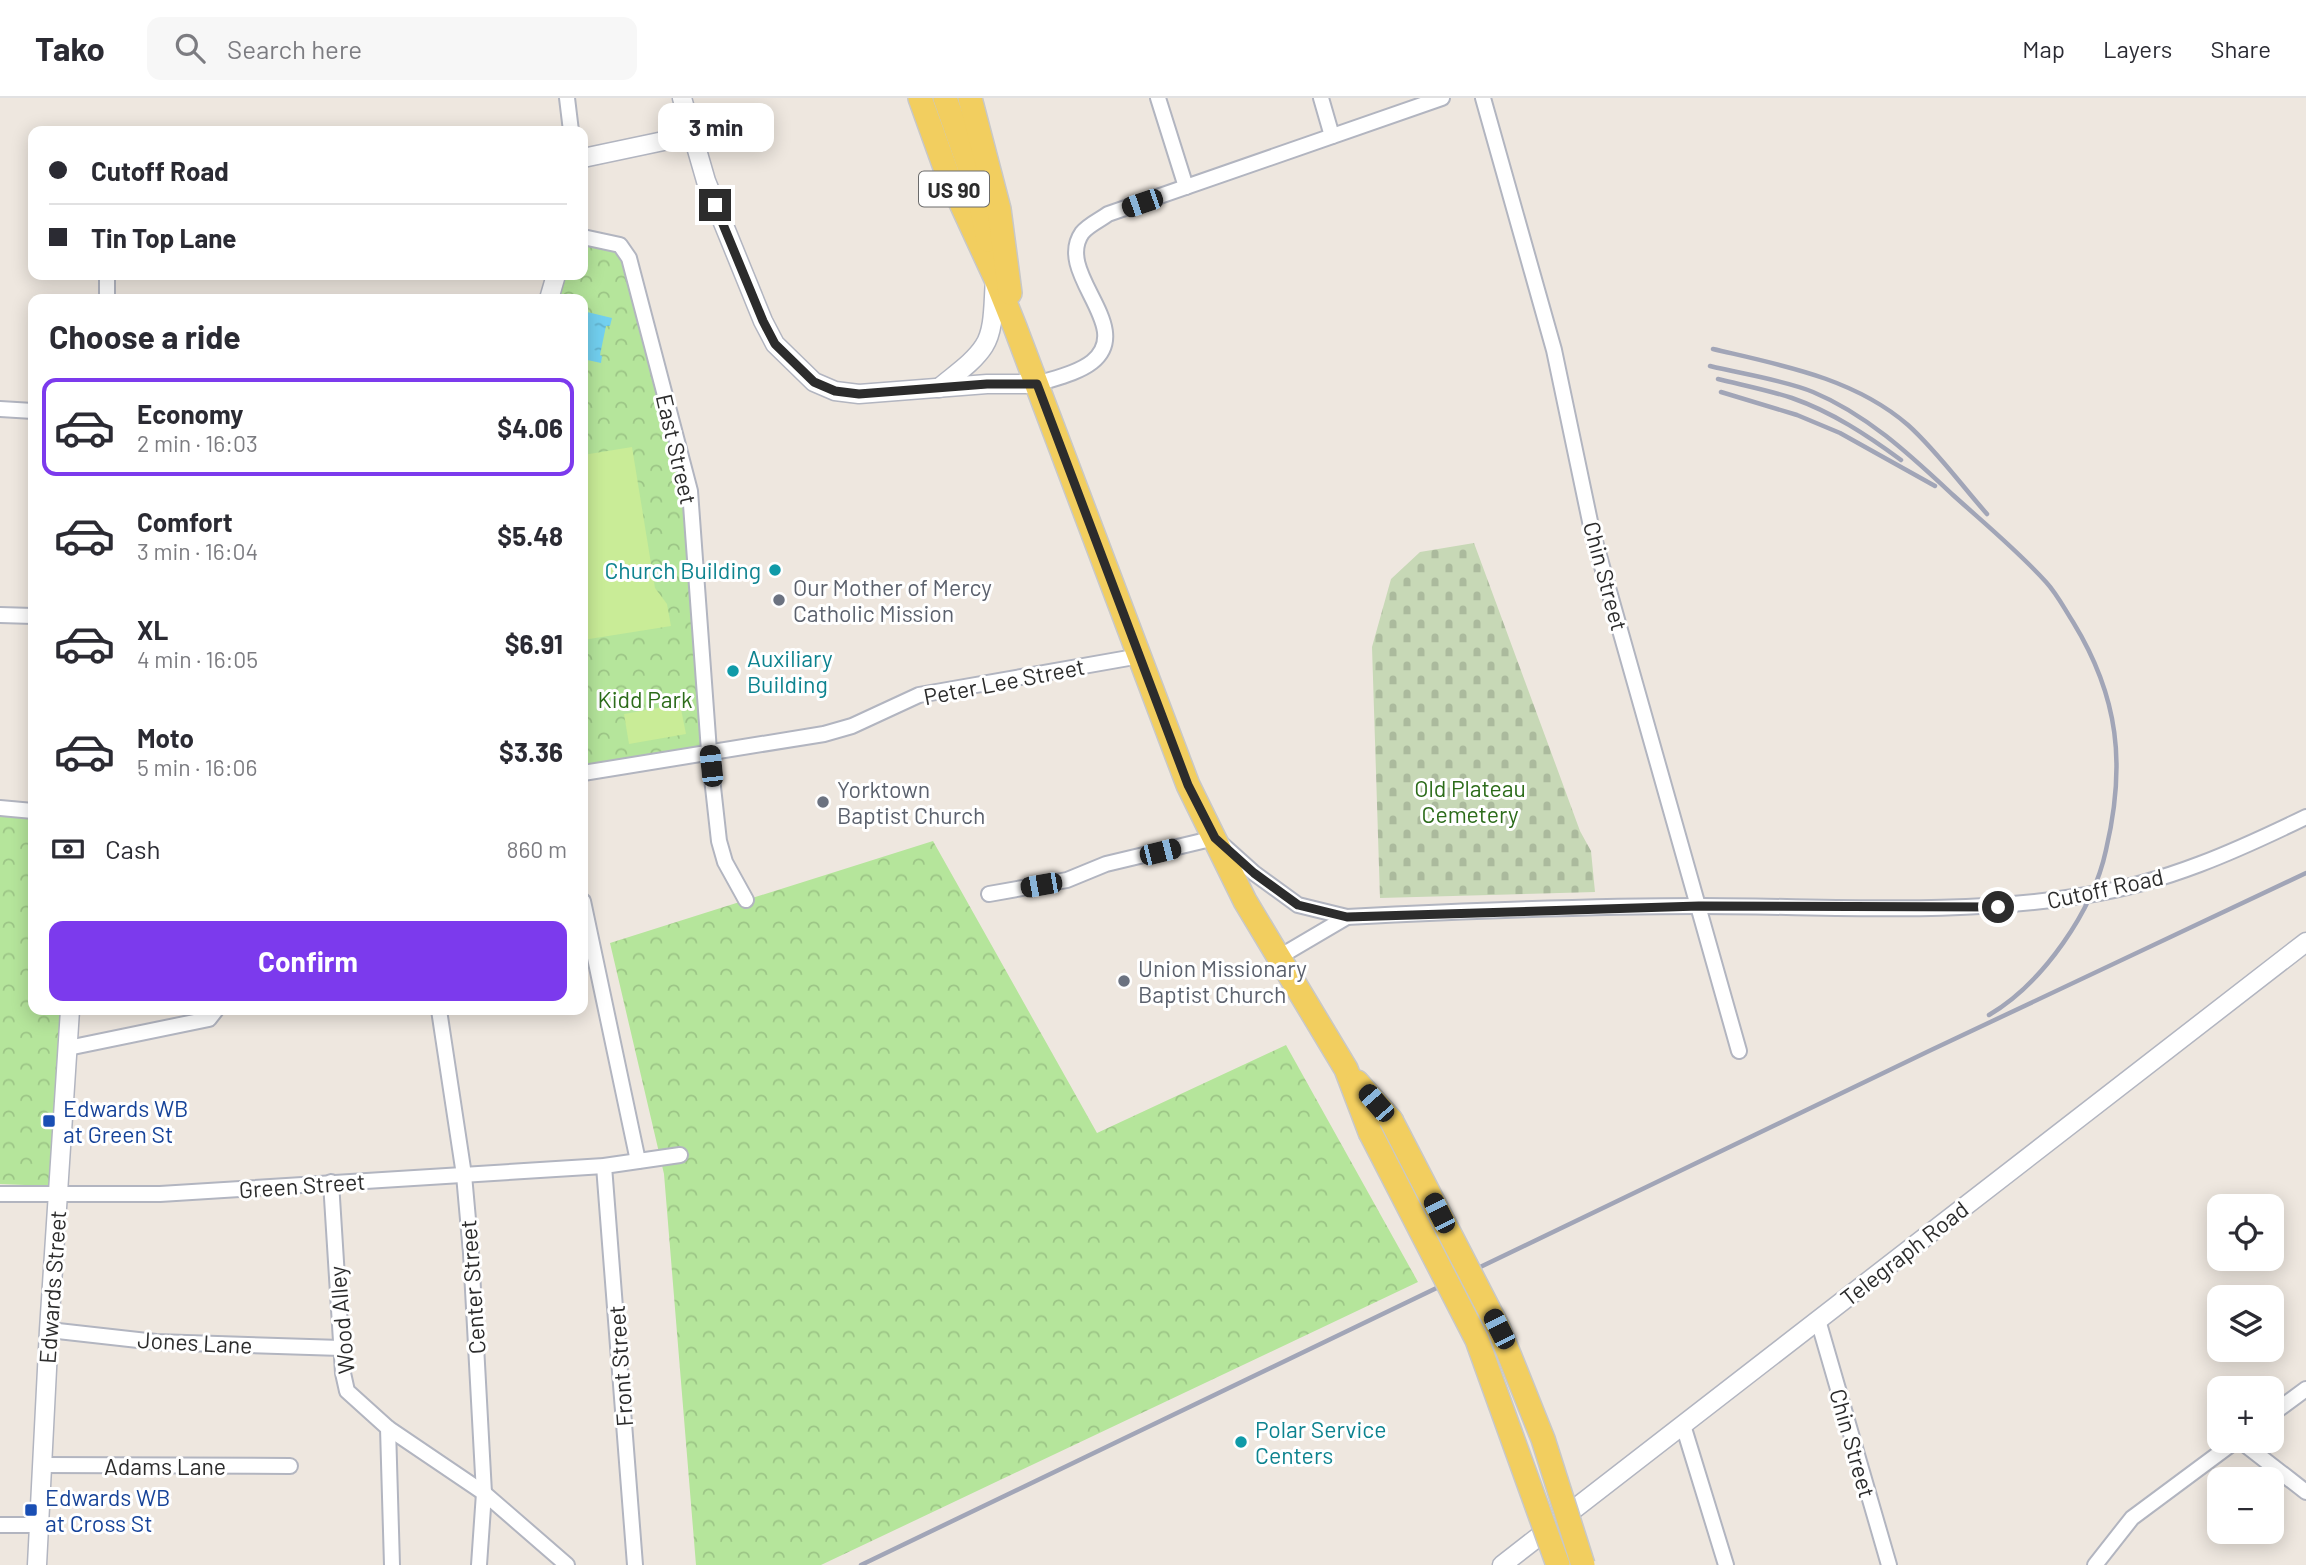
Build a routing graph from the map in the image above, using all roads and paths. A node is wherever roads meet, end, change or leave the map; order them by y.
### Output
1 (567, 98) edge
2 (682, 98) edge
3 (920, 98) edge
4 (945, 98) edge
5 (970, 98) edge
6 (1158, 98) edge
7 (1321, 98) edge
8 (1442, 98) edge
9 (1483, 98) edge
10 (570, 126) edge
11 (692, 135) junction
12 (1332, 136) junction
13 (588, 157) edge
14 (1186, 187) junction
15 (588, 237) edge
16 (995, 277) junction
17 (1015, 327) junction
18 (1037, 384) junction
19 (939, 387) junction
20 (0, 409) edge
21 (28, 411) edge
22 (0, 614) edge
23 (28, 616) edge
24 (1140, 656) junction
25 (709, 751) junction
26 (588, 772) edge
27 (0, 808) edge
28 (28, 811) edge
29 (2306, 817) edge
30 (1215, 838) junction
31 (989, 894) dead end
32 (746, 900) dead end
33 (1699, 906) junction
34 (1347, 917) junction
35 (588, 925) edge
36 (2306, 942) edge
37 (1279, 957) junction
38 (71, 1015) edge
39 (212, 1015) edge
40 (440, 1015) edge
41 (68, 1048) junction
42 (1740, 1051) dead end
43 (1346, 1069) junction
44 (680, 1155) dead end
45 (638, 1161) junction
46 (604, 1166) junction
47 (464, 1175) junction
48 (331, 1182) junction
49 (0, 1194) edge
50 (57, 1195) junction
51 (1818, 1320) junction
52 (49, 1330) junction
53 (341, 1348) junction
54 (2306, 1389) edge
55 (2284, 1406) edge
56 (1683, 1425) junction
57 (388, 1428) junction
58 (2220, 1453) edge
59 (2255, 1453) edge
60 (41, 1465) junction
61 (289, 1466) dead end
62 (2306, 1492) edge
63 (484, 1493) junction
64 (0, 1525) edge
65 (38, 1525) junction
66 (37, 1565) edge
67 (392, 1565) edge
68 (479, 1565) edge
69 (567, 1565) edge
70 (635, 1565) edge
71 (1502, 1565) edge
72 (1558, 1565) edge
73 (1583, 1565) edge
74 (1726, 1565) edge
75 (1889, 1565) edge
76 (2095, 1565) edge

1 - 10 street
2 - 11 street
3 - 16 main road, US 90
4 - 16 main road, US 90
5 - 17 main road
6 - 14 street
7 - 12 street
8 - 12 street
9 - 33 street, Chin Street
11 - 13 street
11 - 19 street
12 - 14 street
14 - 18 street
15 - 25 street, East Street
16 - 17 main road, US 90
16 - 19 street
17 - 18 main road, US 90
18 - 19 street
18 - 24 main road, US 90
20 - 21 street
22 - 23 street
24 - 25 street, Peter Lee Street
24 - 30 main road, US 90
25 - 26 street, Peter Lee Street
25 - 32 street, East Street
27 - 28 street
29 - 33 street, Cutoff Road
30 - 31 street
30 - 34 street, Cutoff Road
30 - 37 main road, US 90
33 - 34 street, Cutoff Road
33 - 42 street, Chin Street
34 - 37 street, Cutoff Road
35 - 45 street
36 - 51 street, Telegraph Road
37 - 43 main road, US 90
38 - 41 street, Edwards Street
39 - 41 street
40 - 47 street, Center Street
41 - 50 street, Edwards Street
43 - 72 main road, US 90, bridge
43 - 73 main road, US 90, bridge
44 - 45 street
45 - 46 street, Green Street
46 - 47 street, Green Street
46 - 70 street, Front Street
47 - 48 street, Green Street
47 - 63 street, Center Street
48 - 50 street, Green Street
48 - 53 street, Wood Alley
49 - 50 street, Green Street
50 - 52 street, Edwards Street
51 - 56 street, Telegraph Road
51 - 75 street, Chin Street
52 - 53 street, Jones Lane
52 - 60 street, Edwards Street
53 - 57 street, Wood Alley
54 - 55 street
56 - 71 street, Telegraph Road
56 - 74 street
57 - 63 street, Wood Alley
57 - 67 street
58 - 76 street
59 - 62 street
60 - 61 street, Adams Lane
60 - 65 street, Edwards Street
63 - 68 street, Center Street
63 - 69 street, Wood Alley
64 - 65 street
65 - 66 street, Edwards Street

